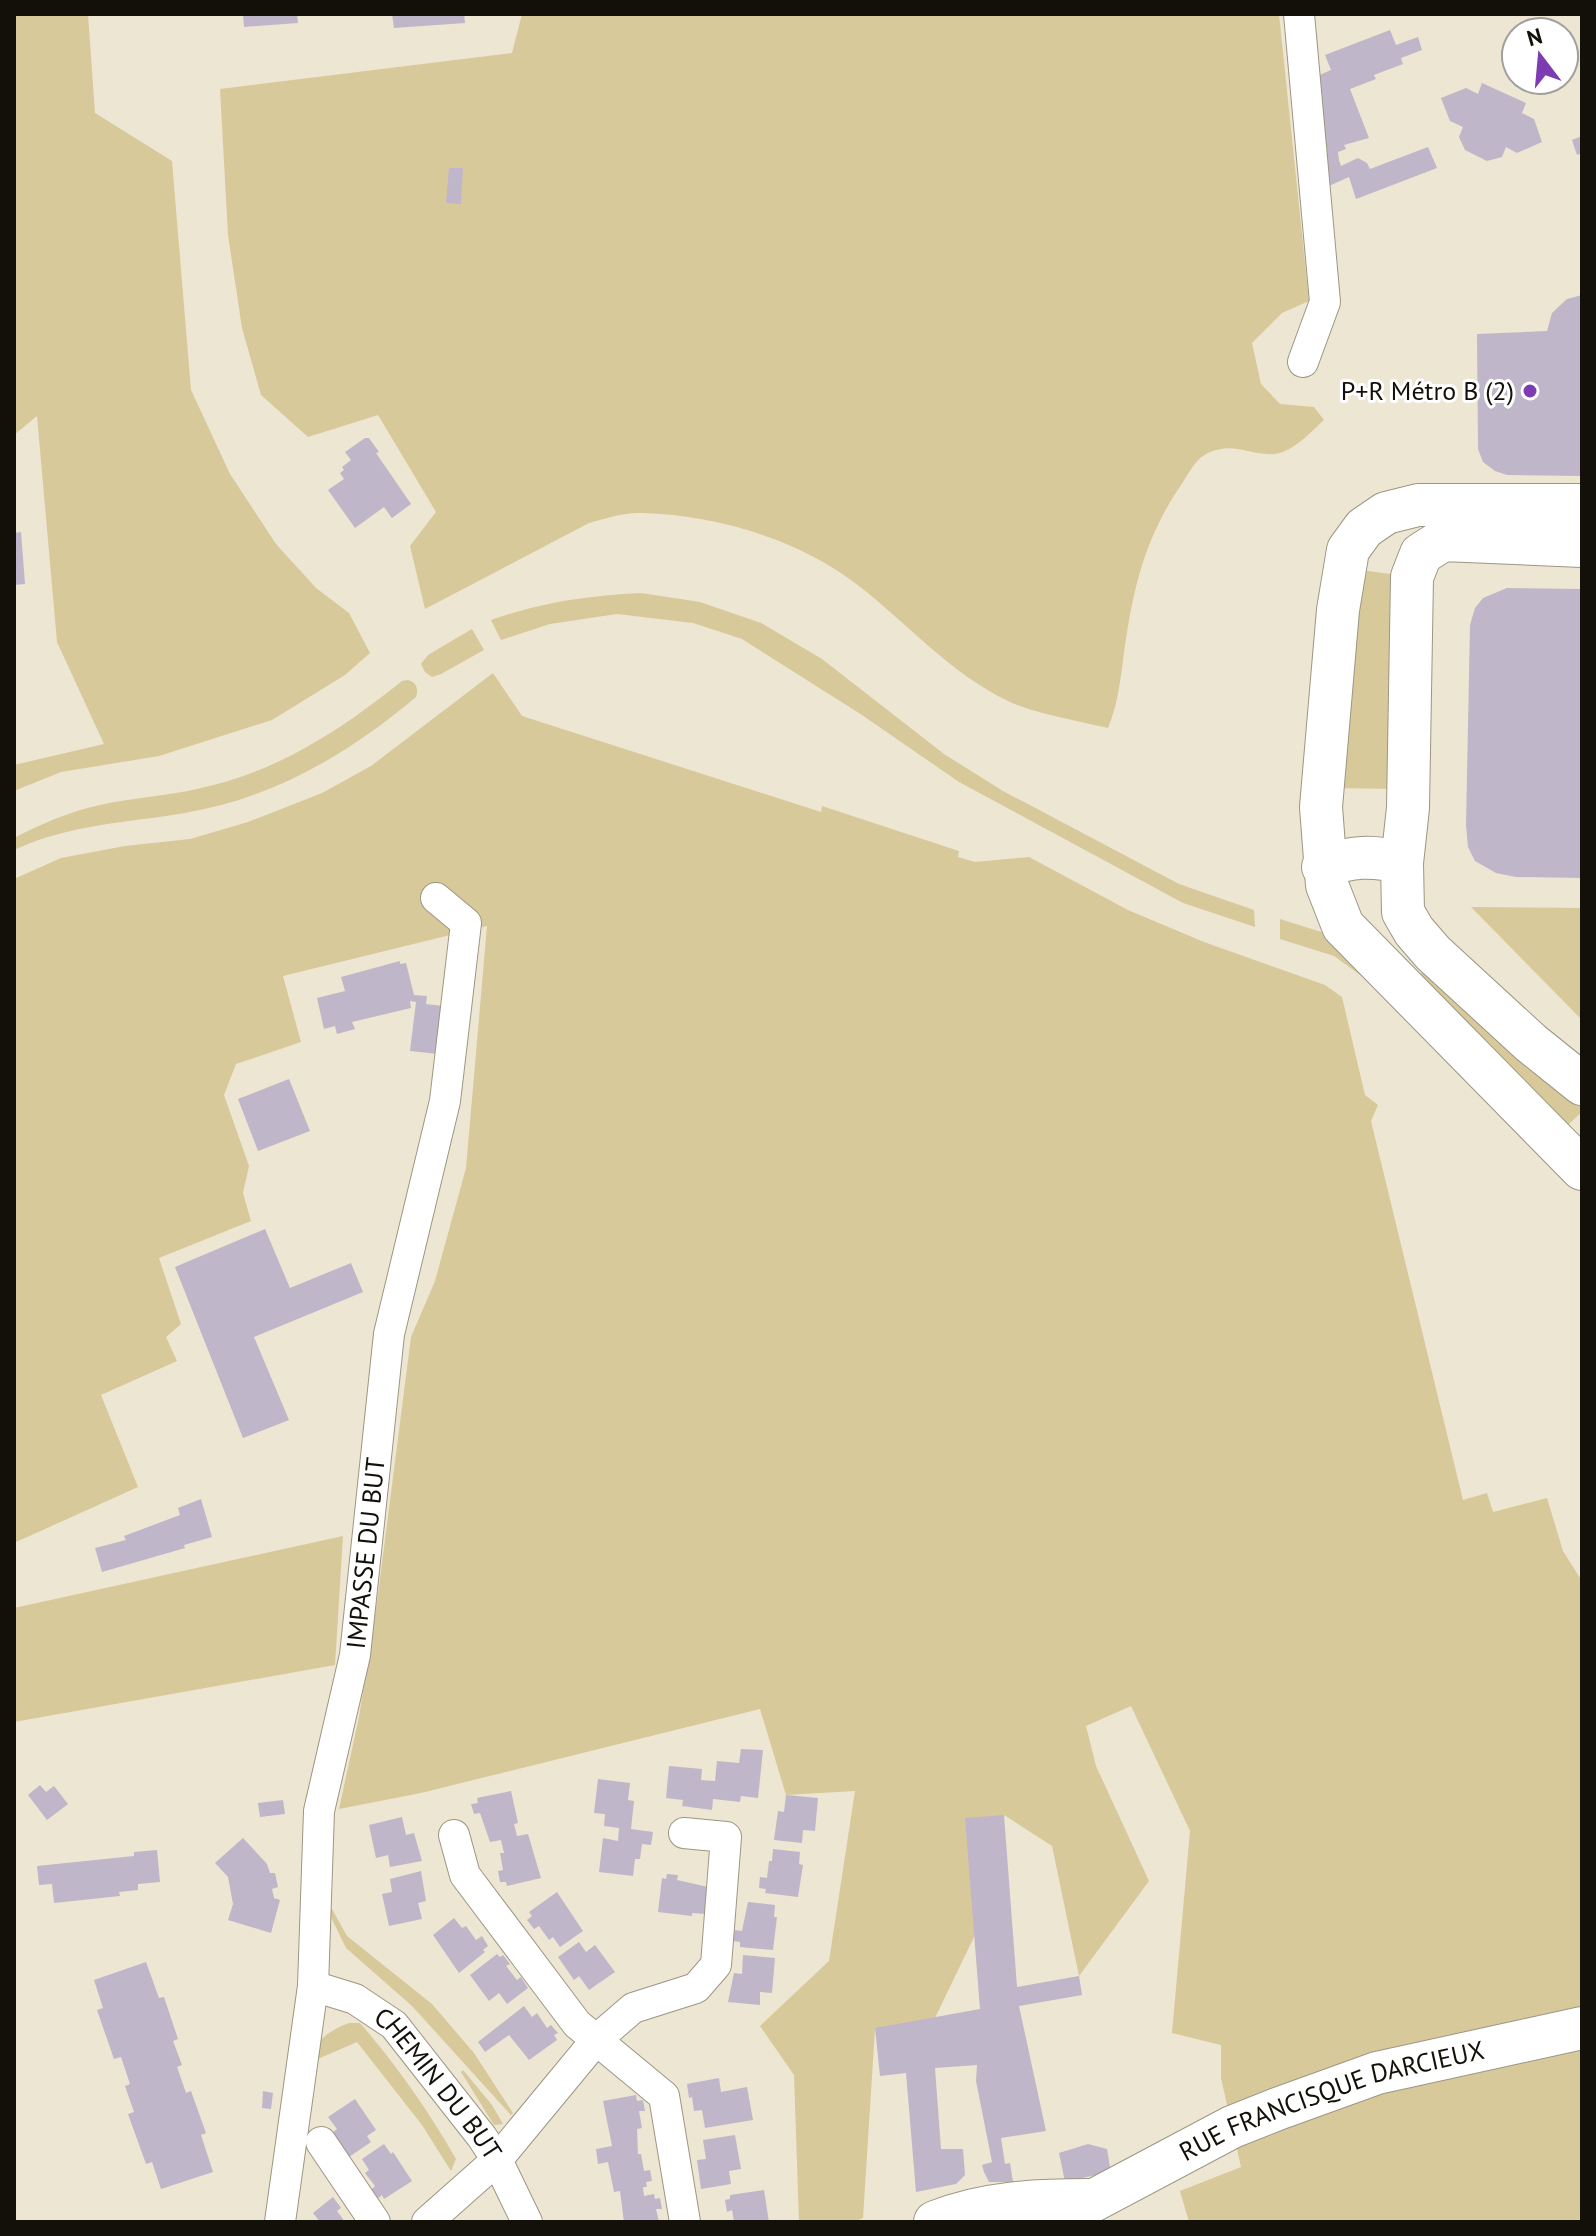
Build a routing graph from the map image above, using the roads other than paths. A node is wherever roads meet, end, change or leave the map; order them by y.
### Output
1 (1299, 14) edge
2 (1303, 362) dead end
3 (1582, 505) edge
4 (1582, 546) edge
5 (1402, 863) junction
6 (1323, 867) junction
7 (436, 898) dead end
8 (1403, 912) junction
9 (1343, 926) junction
10 (1582, 1084) edge
11 (1582, 1169) edge
12 (684, 1833) dead end
13 (454, 1835) dead end
14 (313, 1986) junction
15 (1582, 2028) edge
16 (597, 2039) junction
17 (321, 2142) dead end
18 (497, 2160) junction
19 (1047, 2215) edge
20 (280, 2222) edge
21 (375, 2222) edge
22 (427, 2222) edge
23 (527, 2222) edge
24 (685, 2222) edge
25 (935, 2222) edge

1 - 2 street
3 - 6 street
4 - 5 street
5 - 6 street
5 - 8 street
6 - 9 street
7 - 14 street, IMPASSE DU BUT
8 - 9 street
8 - 10 street
9 - 11 street
12 - 16 street
13 - 16 street
14 - 18 street, CHEMIN DU BUT
14 - 20 street, IMPASSE DU BUT
15 - 19 street, RUE FRANCISQUE DARCIEUX
16 - 18 street
16 - 24 street
17 - 21 street
18 - 22 street
18 - 23 street, CHEMIN DU BUT
19 - 25 street, RUE FRANCISQUE DARCIEUX

